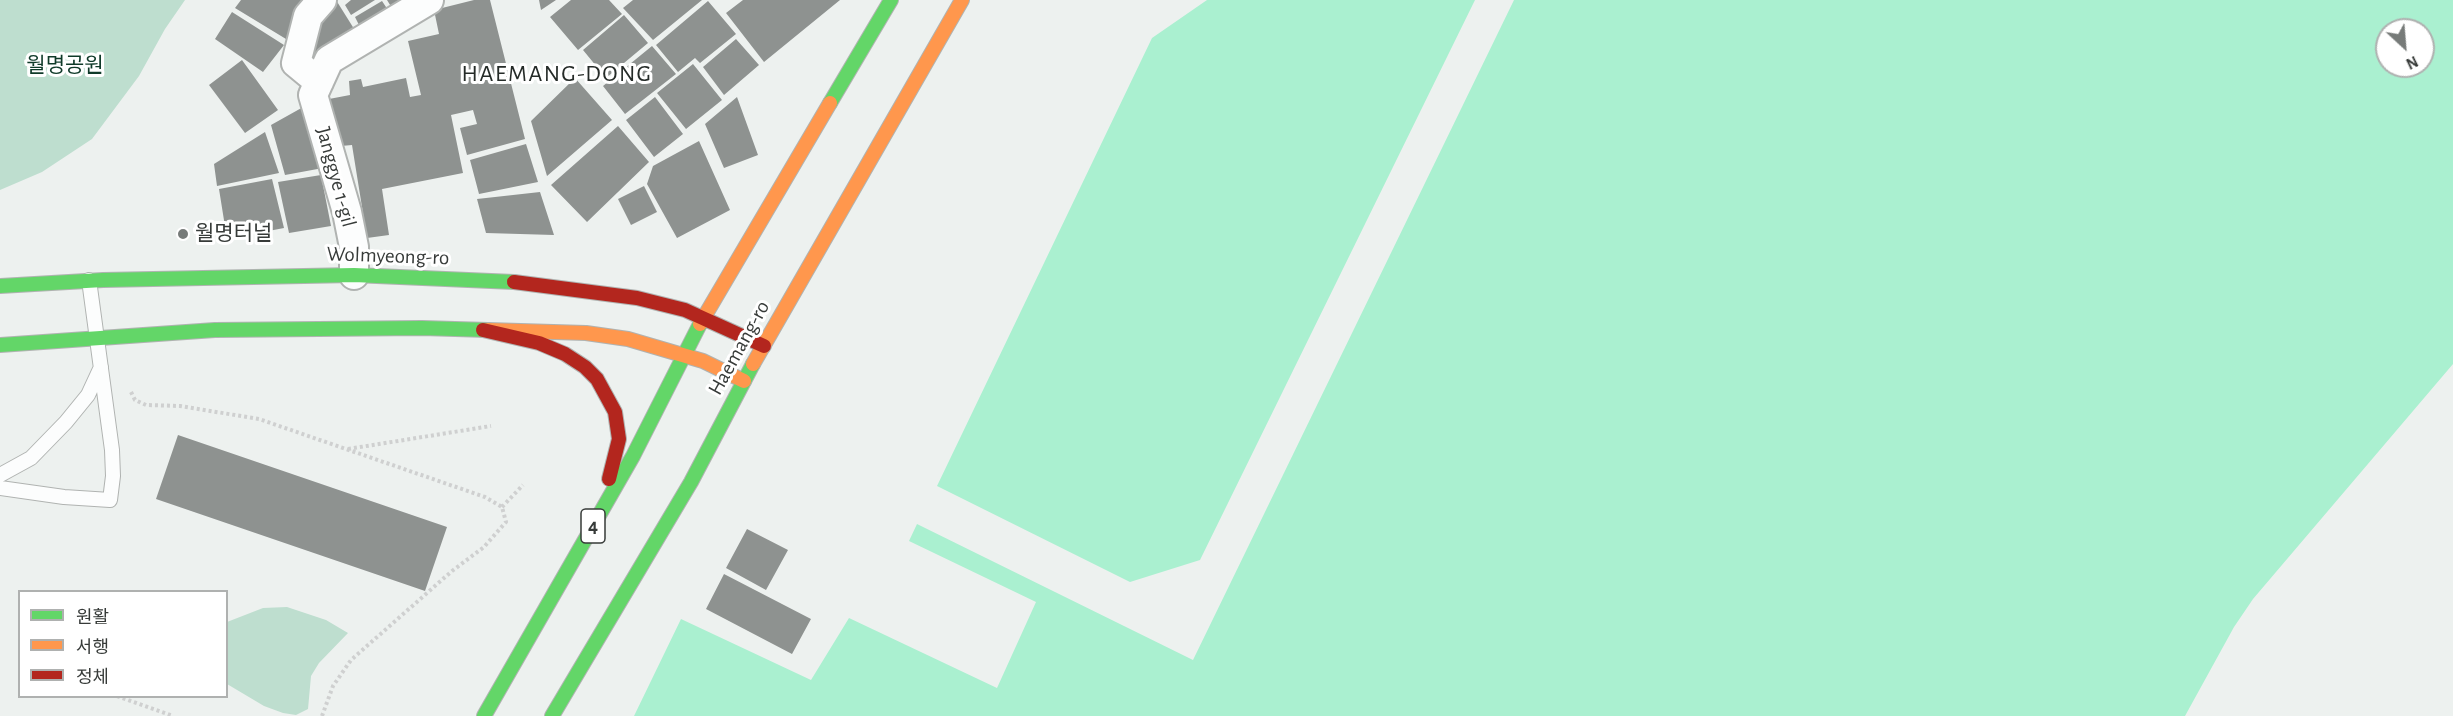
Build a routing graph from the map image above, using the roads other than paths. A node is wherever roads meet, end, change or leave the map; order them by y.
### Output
1 (322, 0) edge
2 (429, 0) edge
3 (891, 0) edge
4 (962, 0) edge
5 (319, 82) junction
6 (354, 275) junction
7 (89, 280) junction
8 (0, 286) edge
9 (704, 318) junction
10 (483, 330) junction
11 (97, 338) junction
12 (0, 345) edge
13 (764, 346) junction
14 (684, 356) junction
15 (101, 367) junction
16 (744, 381) junction
17 (0, 475) edge
18 (0, 488) edge
19 (593, 526) junction
20 (484, 716) edge
21 (552, 716) edge

1 - 5 street
2 - 5 street, Janggye 1-gil
3 - 9 main road, Haemang-ro / 4
4 - 13 main road, Haemang-ro
5 - 6 street, Janggye 1-gil
6 - 7 main road, Wolmyeong-ro
6 - 9 main road, Wolmyeong-ro
7 - 8 main road, Wolmyeong-ro
7 - 11 lane
9 - 13 main road, Wolmyeong-ro
9 - 14 main road, Haemang-ro / 4
10 - 11 main road
10 - 14 main road
10 - 19 main road
11 - 12 main road
11 - 15 lane
13 - 16 main road, Haemang-ro
14 - 16 main road
14 - 19 main road, Haemang-ro / 4
15 - 17 lane
15 - 18 lane
16 - 21 main road, Haemang-ro
19 - 20 main road, Haemang-ro / 4

